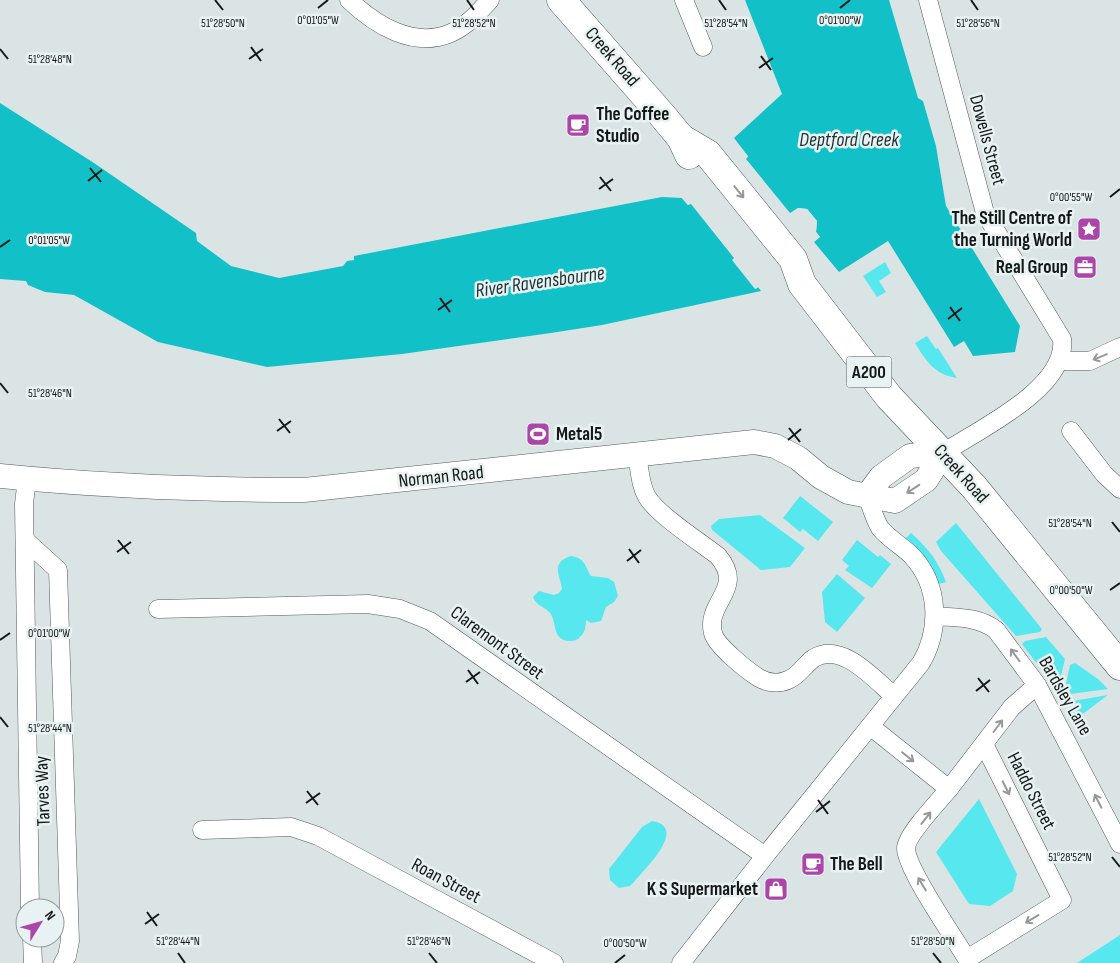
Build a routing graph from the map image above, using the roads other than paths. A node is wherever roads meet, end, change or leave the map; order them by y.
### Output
1 (349, 0) edge
2 (490, 0) edge
3 (561, 0) edge
4 (684, 0) edge
5 (928, 0) edge
6 (703, 46) dead end
7 (1120, 347) edge
8 (1060, 361) junction
9 (1071, 431) dead end
10 (944, 453) junction
11 (638, 456) junction
12 (0, 476) edge
13 (27, 478) junction
14 (1120, 489) edge
15 (867, 496) junction
16 (25, 540) junction
17 (158, 609) dead end
18 (935, 616) junction
19 (1120, 666) edge
20 (1037, 685) junction
21 (894, 696) junction
22 (870, 726) junction
23 (984, 744) junction
24 (949, 789) junction
25 (202, 830) dead end
26 (1120, 844) edge
27 (765, 856) junction
28 (30, 898) edge
29 (32, 948) edge
30 (33, 963) edge
31 (63, 963) edge
32 (554, 963) edge
33 (681, 963) edge

1 - 2 street
3 - 10 main road, Creek Road / A200
4 - 6 street
5 - 8 street, Dowells Street
7 -> 8 street
8 - 10 street
9 - 14 street
10 - 15 main road, Norman Road
10 - 19 main road, Creek Road / A200
11 - 13 main road, Norman Road
11 - 15 main road, Norman Road
11 - 21 street
12 - 13 main road, Norman Road
13 - 16 street, Tarves Way
15 - 18 street
16 - 28 street, Tarves Way
16 - 31 street, Tarves Way
17 - 27 street, Claremont Street
20 -> 18 street, Bardsley Lane
18 - 21 street
23 -> 20 street, Haddo Street
26 -> 20 street, Bardsley Lane
21 - 22 street
22 -> 24 street
22 - 27 street
23 - 24 street, Haddo Street
23 -> 24 street, Haddo Street
25 - 32 street, Roan Street
27 - 33 street
29 - 30 street

